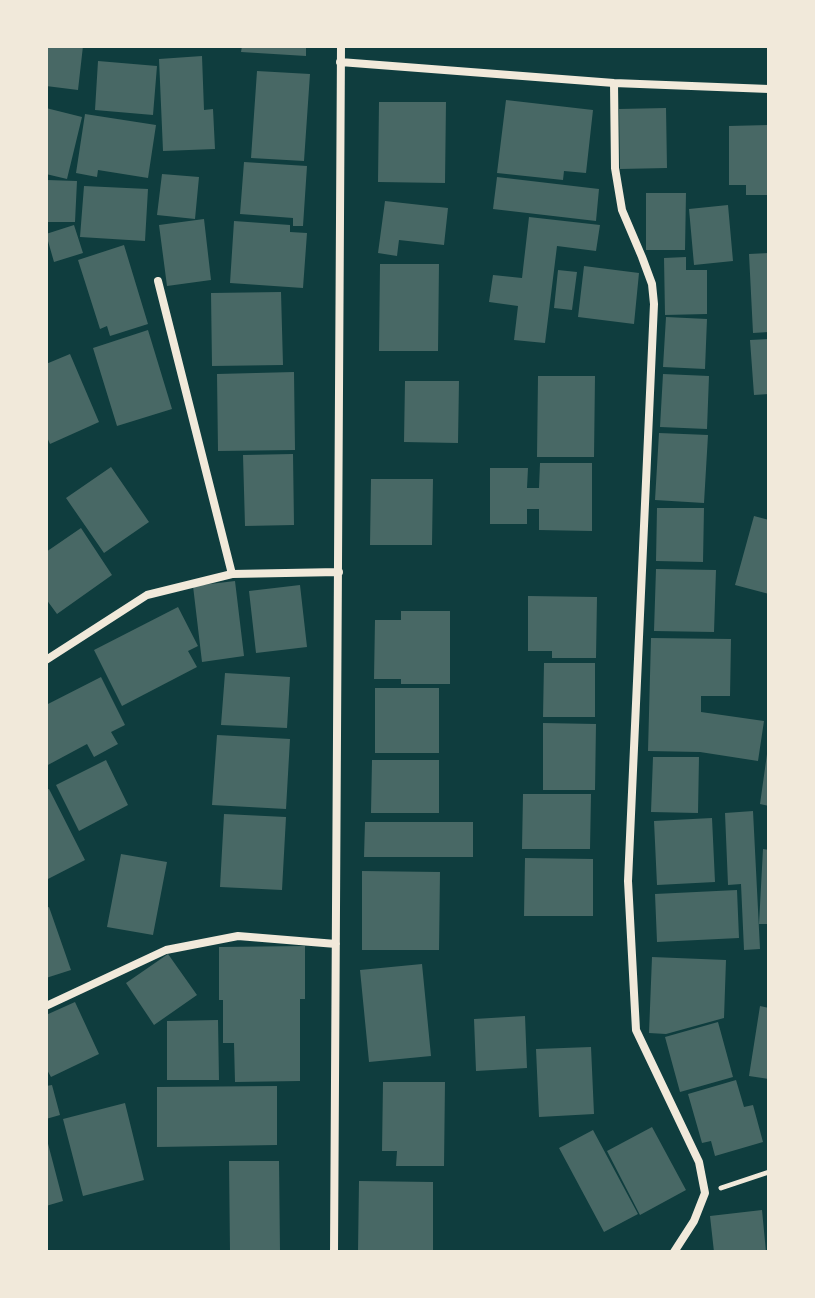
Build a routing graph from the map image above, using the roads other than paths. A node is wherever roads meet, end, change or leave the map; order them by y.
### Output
1 (341, 46) edge
2 (340, 62) junction
3 (614, 83) junction
4 (769, 89) edge
5 (158, 281) dead end
6 (339, 572) junction
7 (232, 574) junction
8 (46, 660) edge
9 (336, 944) junction
10 (46, 1006) edge
11 (334, 1252) edge
12 (674, 1252) edge

1 - 2 street
2 - 3 street
2 - 6 street
3 - 4 street
3 - 12 street
5 - 7 street
6 - 7 street
6 - 9 street
7 - 8 street
9 - 10 street
9 - 11 street

